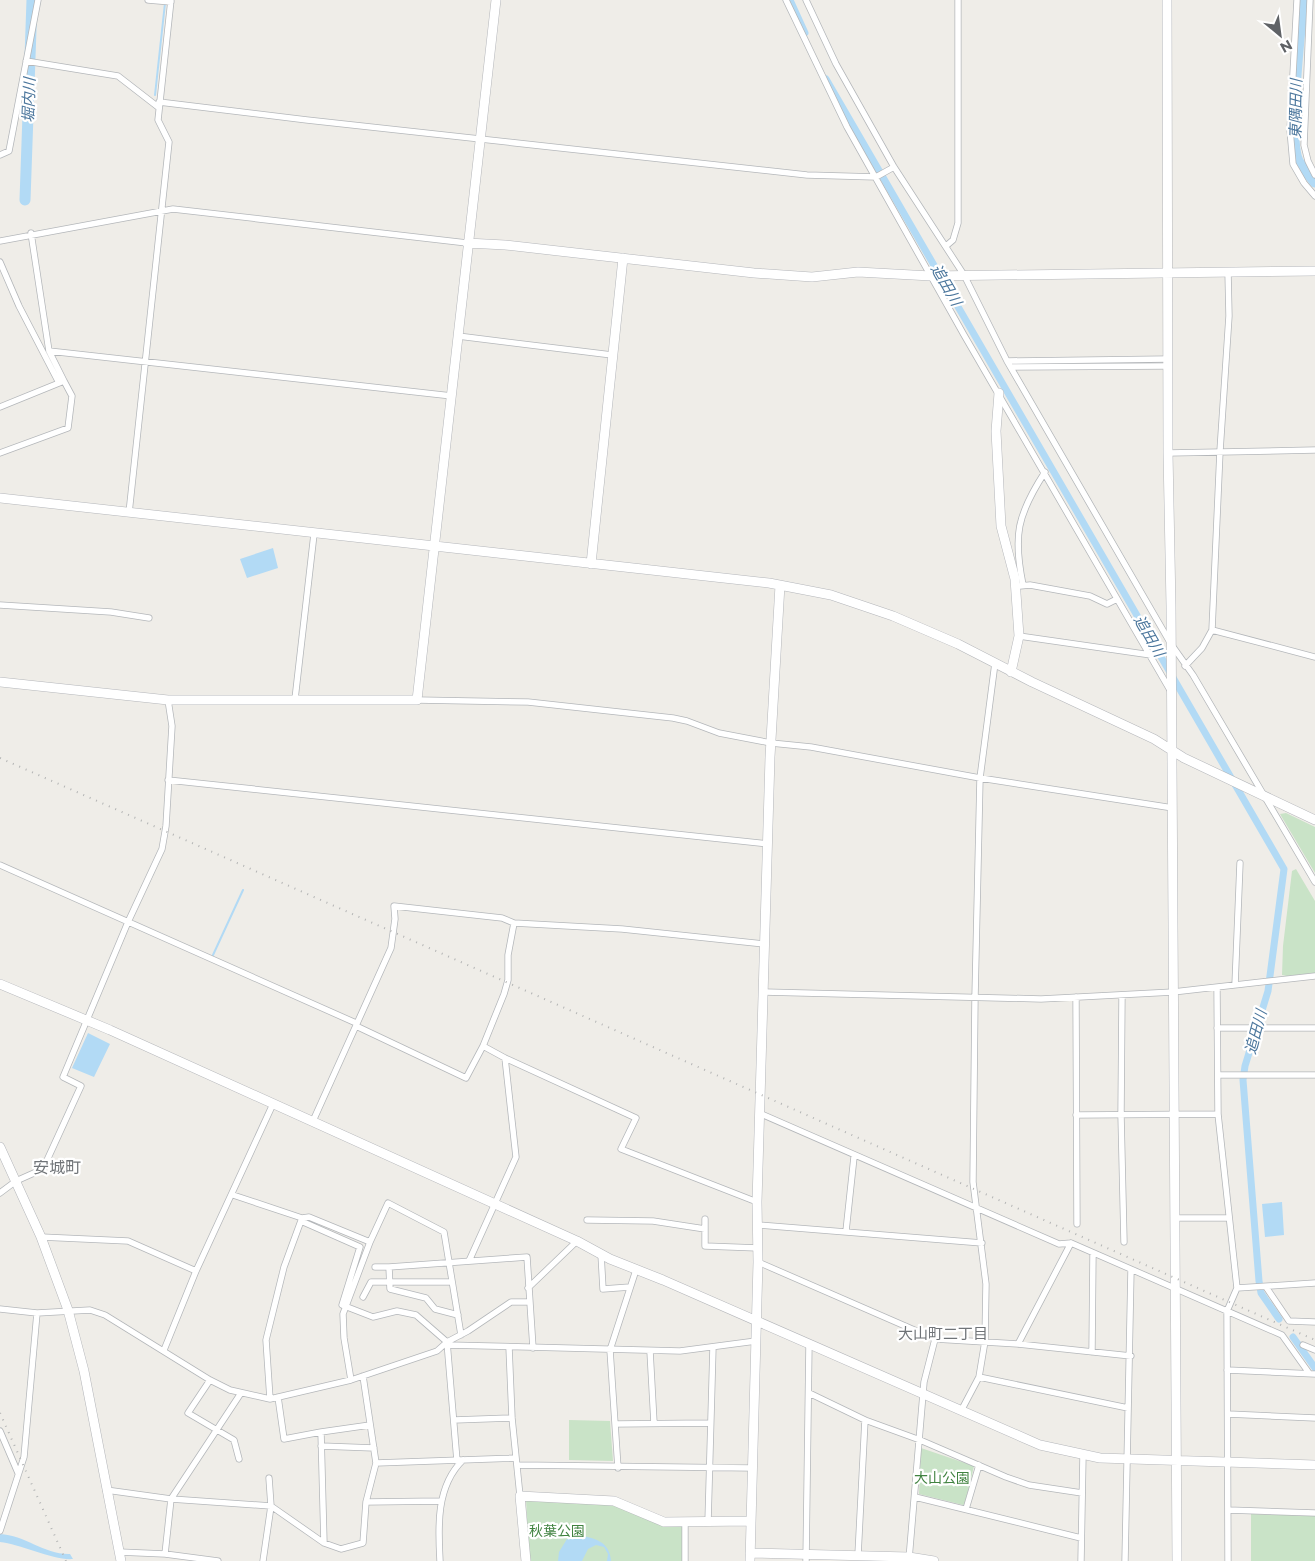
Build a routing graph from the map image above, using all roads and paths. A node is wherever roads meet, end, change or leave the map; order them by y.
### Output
1 (38, 0) edge
2 (148, 0) edge
3 (496, 0) edge
4 (786, 0) edge
5 (806, 0) edge
6 (958, 0) edge
7 (1167, 0) edge
8 (1297, 0) edge
9 (1310, 0) edge
10 (171, 1) edge
11 (26, 61) junction
12 (159, 104) junction
13 (480, 138) junction
14 (0, 155) edge
15 (894, 167) junction
16 (880, 175) junction
17 (1315, 175) edge
18 (1315, 196) edge
19 (162, 210) junction
20 (31, 233) junction
21 (0, 240) edge
22 (467, 243) junction
23 (946, 246) junction
24 (623, 258) junction
25 (0, 262) edge
26 (1315, 271) edge
27 (1228, 272) junction
28 (1168, 273) junction
29 (964, 275) junction
30 (933, 276) junction
31 (458, 336) junction
32 (49, 351) junction
33 (612, 355) junction
34 (1007, 361) junction
35 (1168, 362) junction
36 (145, 363) junction
37 (1011, 367) junction
38 (62, 382) junction
39 (999, 393) junction
40 (452, 396) junction
41 (0, 406) edge
42 (1315, 450) edge
43 (1220, 451) junction
44 (0, 453) edge
45 (1168, 453) junction
46 (1045, 472) junction
47 (0, 498) edge
48 (129, 513) junction
49 (314, 534) junction
50 (436, 546) junction
51 (591, 564) junction
52 (780, 585) junction
53 (1024, 585) junction
54 (1014, 588) junction
55 (1117, 599) junction
56 (0, 605) edge
57 (149, 618) dead end
58 (1212, 630) junction
59 (1019, 636) junction
60 (1171, 644) junction
61 (1151, 655) junction
62 (1315, 657) edge
63 (995, 663) junction
64 (1185, 666) junction
65 (1011, 672) junction
66 (0, 682) edge
67 (1171, 691) junction
68 (295, 699) junction
69 (168, 700) junction
70 (418, 700) junction
71 (771, 743) junction
72 (1172, 751) junction
73 (980, 778) junction
74 (168, 780) junction
75 (1264, 794) junction
76 (1173, 808) junction
77 (1315, 820) edge
78 (768, 844) junction
79 (1240, 863) dead end
80 (0, 866) edge
81 (1315, 882) edge
82 (128, 922) junction
83 (514, 923) junction
84 (765, 944) junction
85 (1315, 976) edge
86 (0, 984) edge
87 (1235, 985) junction
88 (1217, 987) junction
89 (764, 992) junction
90 (1173, 992) junction
91 (1122, 996) junction
92 (975, 997) junction
93 (1076, 997) junction
94 (86, 1020) junction
95 (356, 1024) junction
96 (1217, 1028) junction
97 (1315, 1028) edge
98 (483, 1046) junction
99 (505, 1058) junction
100 (1218, 1075) junction
101 (1315, 1075) edge
102 (273, 1104) junction
103 (1174, 1113) junction
104 (759, 1114) junction
105 (1218, 1114) junction
106 (1076, 1115) junction
107 (1121, 1115) junction
108 (313, 1121) junction
109 (0, 1146) edge
110 (854, 1157) junction
111 (16, 1181) junction
112 (0, 1193) edge
113 (233, 1194) junction
114 (756, 1202) junction
115 (496, 1204) junction
116 (977, 1207) junction
117 (1174, 1218) junction
118 (1228, 1218) junction
119 (302, 1219) junction
120 (705, 1219) dead end
121 (587, 1220) dead end
122 (1077, 1224) dead end
123 (758, 1225) junction
124 (705, 1229) junction
125 (846, 1231) junction
126 (41, 1237) junction
127 (577, 1241) junction
128 (370, 1242) junction
129 (1124, 1242) dead end
130 (982, 1243) junction
131 (1071, 1243) junction
132 (758, 1248) junction
133 (1093, 1253) junction
134 (601, 1254) junction
135 (469, 1261) junction
136 (758, 1262) junction
137 (449, 1263) junction
138 (358, 1266) junction
139 (375, 1267) dead end
140 (389, 1267) junction
141 (636, 1270) junction
142 (1131, 1270) junction
143 (196, 1271) junction
144 (390, 1282) junction
145 (452, 1282) junction
146 (1315, 1283) edge
147 (630, 1287) junction
148 (528, 1288) junction
149 (1175, 1288) junction
150 (1237, 1288) junction
151 (1262, 1288) junction
152 (363, 1297) dead end
153 (529, 1302) junction
154 (345, 1307) junction
155 (0, 1308) edge
156 (68, 1310) junction
157 (1227, 1311) junction
158 (38, 1313) junction
159 (458, 1315) junction
160 (756, 1321) junction
161 (1315, 1322) edge
162 (462, 1335) junction
163 (935, 1339) junction
164 (756, 1341) junction
165 (985, 1341) junction
166 (447, 1344) junction
167 (809, 1344) junction
168 (1018, 1344) junction
169 (1303, 1345) dead end
170 (509, 1347) junction
171 (712, 1347) junction
172 (533, 1348) junction
173 (164, 1350) junction
174 (610, 1350) junction
175 (1315, 1350) edge
176 (650, 1351) junction
177 (1092, 1352) junction
178 (1131, 1356) junction
179 (1227, 1370) junction
180 (1312, 1374) edge
181 (363, 1376) junction
182 (979, 1377) junction
183 (210, 1380) junction
184 (351, 1380) junction
185 (241, 1393) junction
186 (809, 1393) junction
187 (924, 1395) junction
188 (278, 1397) junction
189 (270, 1399) junction
190 (1128, 1408) junction
191 (961, 1411) junction
192 (1228, 1414) junction
193 (512, 1418) junction
194 (1315, 1418) edge
195 (454, 1420) junction
196 (865, 1420) junction
197 (654, 1423) junction
198 (615, 1424) junction
199 (709, 1424) junction
200 (370, 1426) junction
201 (217, 1430) junction
202 (0, 1431) edge
203 (321, 1432) junction
204 (920, 1440) junction
205 (322, 1446) junction
206 (374, 1448) junction
207 (1083, 1455) junction
208 (516, 1458) junction
209 (1128, 1458) junction
210 (239, 1459) dead end
211 (460, 1460) junction
212 (1176, 1460) junction
213 (1228, 1462) junction
214 (376, 1463) junction
215 (518, 1465) junction
216 (979, 1465) junction
217 (1315, 1465) edge
218 (618, 1468) junction
219 (708, 1468) junction
220 (751, 1468) junction
221 (18, 1473) junction
222 (269, 1478) dead end
223 (106, 1490) junction
224 (1082, 1493) junction
225 (520, 1496) junction
226 (915, 1497) junction
227 (171, 1498) junction
228 (441, 1501) junction
229 (366, 1502) junction
230 (271, 1506) junction
231 (966, 1510) junction
232 (1228, 1510) junction
233 (1315, 1513) edge
234 (751, 1521) junction
235 (685, 1522) junction
236 (708, 1522) junction
237 (0, 1531) edge
238 (1081, 1538) junction
239 (324, 1543) junction
240 (165, 1554) junction
241 (858, 1554) junction
242 (120, 1556) edge
243 (750, 1557) edge
244 (806, 1557) edge
245 (909, 1559) edge
246 (218, 1561) edge
247 (263, 1561) edge
248 (440, 1561) edge
249 (526, 1561) edge
250 (685, 1561) edge
251 (934, 1561) edge
252 (1081, 1561) edge
253 (1125, 1561) edge
254 (1177, 1561) edge
255 (1228, 1561) edge

1 - 11 street
2 - 10 street
3 - 13 street
4 - 16 street
5 - 15 street
6 - 23 street
7 - 28 street
8 - 18 street
9 - 17 street
10 - 12 street
11 - 12 street
11 - 14 street
12 - 13 street
12 - 19 street
13 - 16 street
13 - 22 street
15 - 16 street
15 - 23 street
16 - 30 street
19 - 20 street
19 - 22 street
19 - 36 street
20 - 21 street
20 - 32 street
22 - 24 street
22 - 31 street
23 - 29 street
24 - 30 street
24 - 33 street
25 - 38 street
26 - 27 street
27 - 28 street
27 - 43 street
28 - 29 street
28 - 35 street
29 - 30 street
29 - 34 street
30 - 39 street
31 - 33 street
31 - 40 street
32 - 36 street
32 - 38 street
33 - 51 street
34 - 35 street
34 - 37 street
35 - 37 street
35 - 45 street
36 - 40 street
36 - 48 street
37 - 60 street
38 - 41 street
38 - 44 street
39 - 46 street
39 - 54 street
40 - 50 street
42 - 43 street
43 - 45 street
43 - 58 street
45 - 60 street
46 - 53 street
46 - 55 street
47 - 48 street
48 - 49 street
49 - 50 street
49 - 68 street
50 - 51 street
50 - 70 street
51 - 52 street
52 - 63 street
52 - 71 street
53 - 54 street
53 - 55 street
54 - 59 street
55 - 61 street
56 - 57 street
58 - 62 street
58 - 64 street
59 - 61 street
59 - 65 street
60 - 64 street
60 - 67 street
61 - 67 street
63 - 65 street
63 - 73 street
64 - 75 street
65 - 72 street
66 - 69 street
67 - 72 street
68 - 69 street
68 - 70 street
69 - 74 street
70 - 71 street
71 - 73 street
71 - 78 street
72 - 75 street
72 - 76 street
73 - 76 street
73 - 92 street
74 - 78 street
74 - 82 street
75 - 77 street
75 - 81 street
76 - 90 street
78 - 84 street
79 - 87 street
80 - 82 street
82 - 94 street
82 - 95 street
83 - 84 street
83 - 95 street
83 - 98 street
84 - 89 street
85 - 87 street
86 - 94 street
87 - 88 street
88 - 90 street
88 - 96 street
89 - 92 street
89 - 104 street
90 - 91 street
90 - 103 street
91 - 93 street
91 - 107 street
92 - 93 street
92 - 116 street
93 - 106 street
94 - 102 street
94 - 111 street
95 - 98 street
95 - 108 street
96 - 97 street
96 - 100 street
98 - 99 street
99 - 114 street
99 - 115 street
100 - 101 street
100 - 105 street
102 - 108 street
102 - 113 street
103 - 105 street
103 - 107 street
103 - 117 street
104 - 110 street
104 - 114 street
105 - 118 street
106 - 107 street
106 - 122 street
107 - 129 street
108 - 115 street
109 - 111 street
110 - 116 street
110 - 125 street
111 - 112 street
111 - 126 street
113 - 119 street
113 - 143 street
114 - 123 street
115 - 127 street
115 - 135 street
116 - 130 street
116 - 131 street
117 - 118 street
117 - 149 street
118 - 150 street
119 - 128 street
119 - 138 street
119 - 189 street
120 - 124 street
121 - 124 street
123 - 125 street
123 - 132 street
124 - 132 street
125 - 130 street
126 - 143 street
126 - 156 street
127 - 134 street
127 - 148 street
128 - 137 street
128 - 138 street
130 - 165 street
131 - 133 street
131 - 168 street
132 - 136 street
133 - 142 street
133 - 177 street
134 - 141 street
134 - 147 street
135 - 137 street
135 - 148 street
136 - 160 street
136 - 163 street
137 - 140 street
137 - 145 street
138 - 154 street
139 - 140 street
140 - 144 street
141 - 147 street
141 - 160 street
142 - 149 street
142 - 178 street
143 - 173 street
144 - 145 street
144 - 152 street
144 - 159 street
145 - 159 street
146 - 151 street
147 - 174 street
148 - 153 street
149 - 157 street
149 - 212 street
150 - 151 street
150 - 157 street
151 - 161 street
153 - 162 street
153 - 172 street
154 - 166 street
154 - 184 street
155 - 158 street
156 - 158 street
156 - 173 street
156 - 223 street
157 - 179 street
157 - 180 street
158 - 221 street
159 - 162 street
160 - 164 street
160 - 167 street
162 - 166 street
163 - 165 street
163 - 187 street
164 - 171 street
164 - 220 street
165 - 168 street
165 - 182 street
166 - 170 street
166 - 181 street
166 - 195 street
167 - 186 street
167 - 187 street
168 - 177 street
169 - 175 street
170 - 172 street
170 - 193 street
171 - 176 street
171 - 199 street
172 - 174 street
173 - 183 street
174 - 176 street
174 - 198 street
176 - 197 street
177 - 178 street
178 - 190 street
179 - 180 street
179 - 192 street
181 - 184 street
181 - 200 street
182 - 190 street
182 - 191 street
183 - 185 street
183 - 201 street
184 - 188 street
185 - 189 street
185 - 201 street
186 - 196 street
186 - 244 street
187 - 191 street
187 - 204 street
188 - 189 street
188 - 203 street
190 - 209 street
191 - 207 street
192 - 194 street
192 - 213 street
193 - 195 street
193 - 208 street
195 - 211 street
196 - 204 street
196 - 241 street
197 - 198 street
197 - 199 street
198 - 218 street
199 - 219 street
200 - 203 street
200 - 206 street
201 - 210 street
201 - 227 street
202 - 221 street
203 - 205 street
204 - 216 street
204 - 226 street
205 - 206 street
205 - 239 street
206 - 214 street
207 - 209 street
207 - 224 street
208 - 211 street
208 - 215 street
209 - 212 street
209 - 253 street
211 - 214 street
211 - 228 street
212 - 213 street
212 - 254 street
213 - 217 street
213 - 232 street
214 - 229 street
215 - 218 street
215 - 225 street
216 - 224 street
216 - 231 street
218 - 219 street
219 - 220 street
219 - 236 street
220 - 234 street
221 - 237 street
222 - 230 street
223 - 227 street
223 - 242 street
224 - 238 street
225 - 235 street
225 - 249 street
226 - 231 street
226 - 245 street
227 - 230 street
227 - 240 street
228 - 229 street
228 - 248 street
229 - 239 street
230 - 239 street
230 - 247 street
231 - 238 street
232 - 233 street
232 - 255 street
234 - 236 street
234 - 243 street
235 - 236 street
235 - 250 street
238 - 252 street
240 - 242 street
240 - 246 street
241 - 244 street
241 - 245 street
243 - 244 street
245 - 251 street

